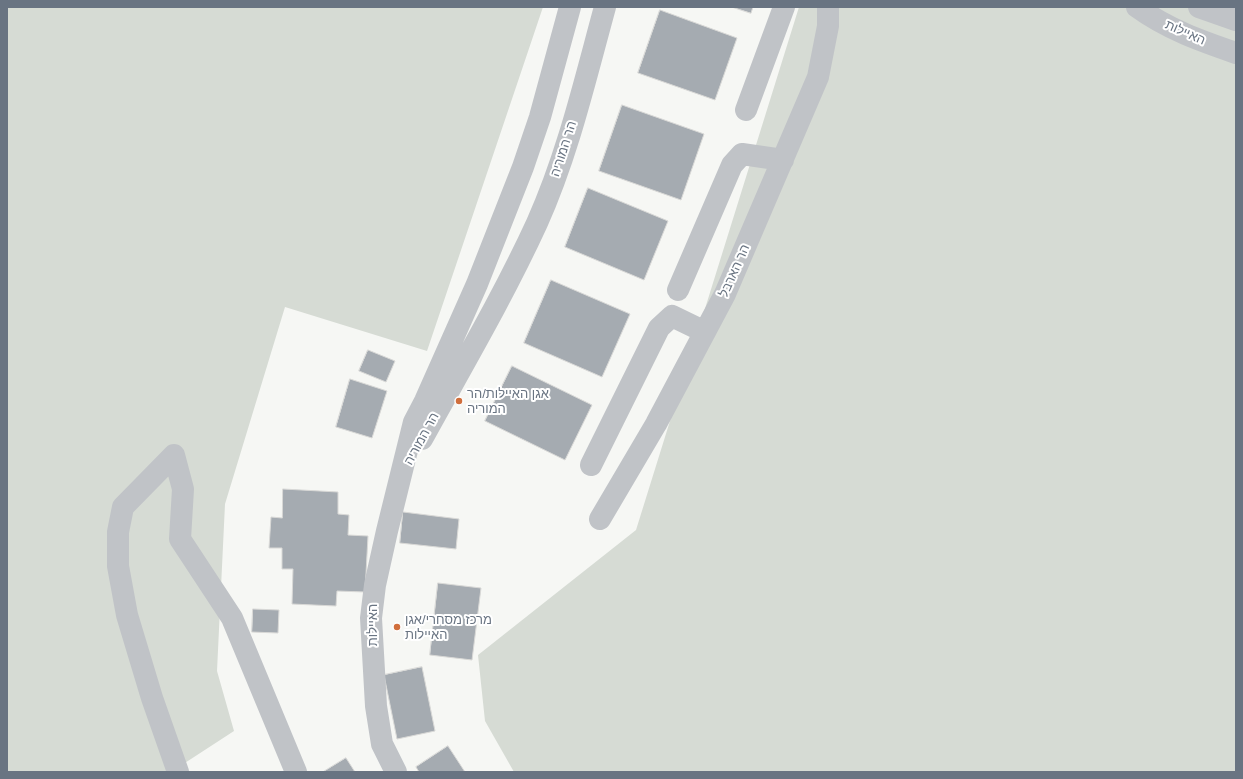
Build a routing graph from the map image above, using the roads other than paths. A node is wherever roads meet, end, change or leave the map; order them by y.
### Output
1 (570, 7) edge
2 (605, 7) edge
3 (784, 7) edge
4 (828, 7) edge
5 (1137, 7) edge
6 (1199, 7) edge
7 (1236, 20) edge
8 (1236, 53) edge
9 (746, 110) dead end
10 (783, 160) junction
11 (678, 290) dead end
12 (706, 332) junction
13 (591, 465) dead end
14 (401, 477) junction
15 (600, 518) dead end
16 (178, 772) edge
17 (296, 772) edge
18 (396, 772) edge

1 - 14 street, הר המוריה
2 - 14 street, הר המוריה
3 - 9 street
4 - 10 street, הר הארבל
5 - 8 street, האיילות
6 - 7 street
10 - 11 street
10 - 12 street, הר הארבל
12 - 13 street
12 - 15 street, הר הארבל
14 - 18 street, האיילות
16 - 17 street

